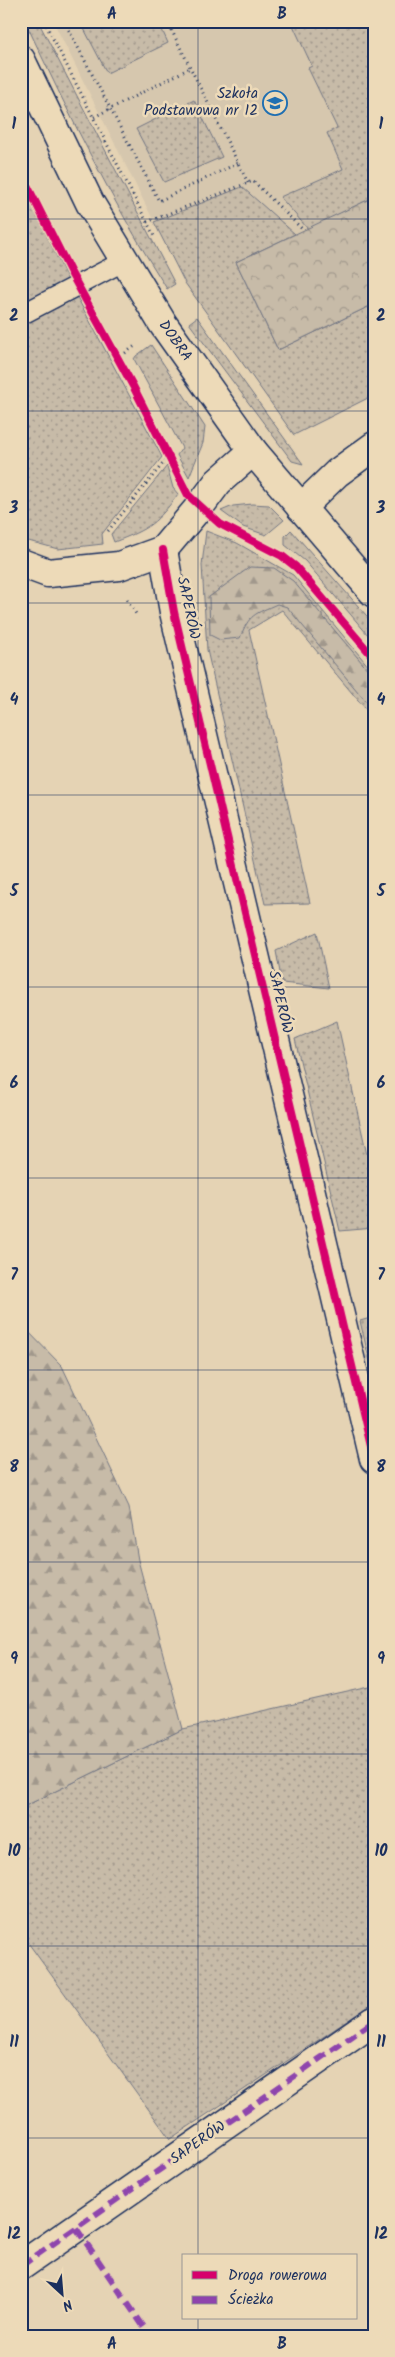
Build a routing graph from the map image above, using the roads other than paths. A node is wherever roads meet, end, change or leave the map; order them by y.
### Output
1 (22, 65) edge
2 (124, 261) junction
3 (21, 315) edge
4 (374, 446) edge
5 (253, 451) junction
6 (301, 508) junction
7 (163, 550) junction
8 (21, 563) edge
9 (374, 593) edge
10 (374, 1460) edge
11 (374, 2021) edge
12 (21, 2266) edge

1 - 2 street, DOBRA
2 - 3 lane
2 - 5 street, DOBRA
4 - 6 street
5 - 6 street, DOBRA
5 - 7 street
6 - 9 street, DOBRA
7 - 8 street
7 - 10 street, SAPERÓW
11 - 12 street, SAPERÓW

